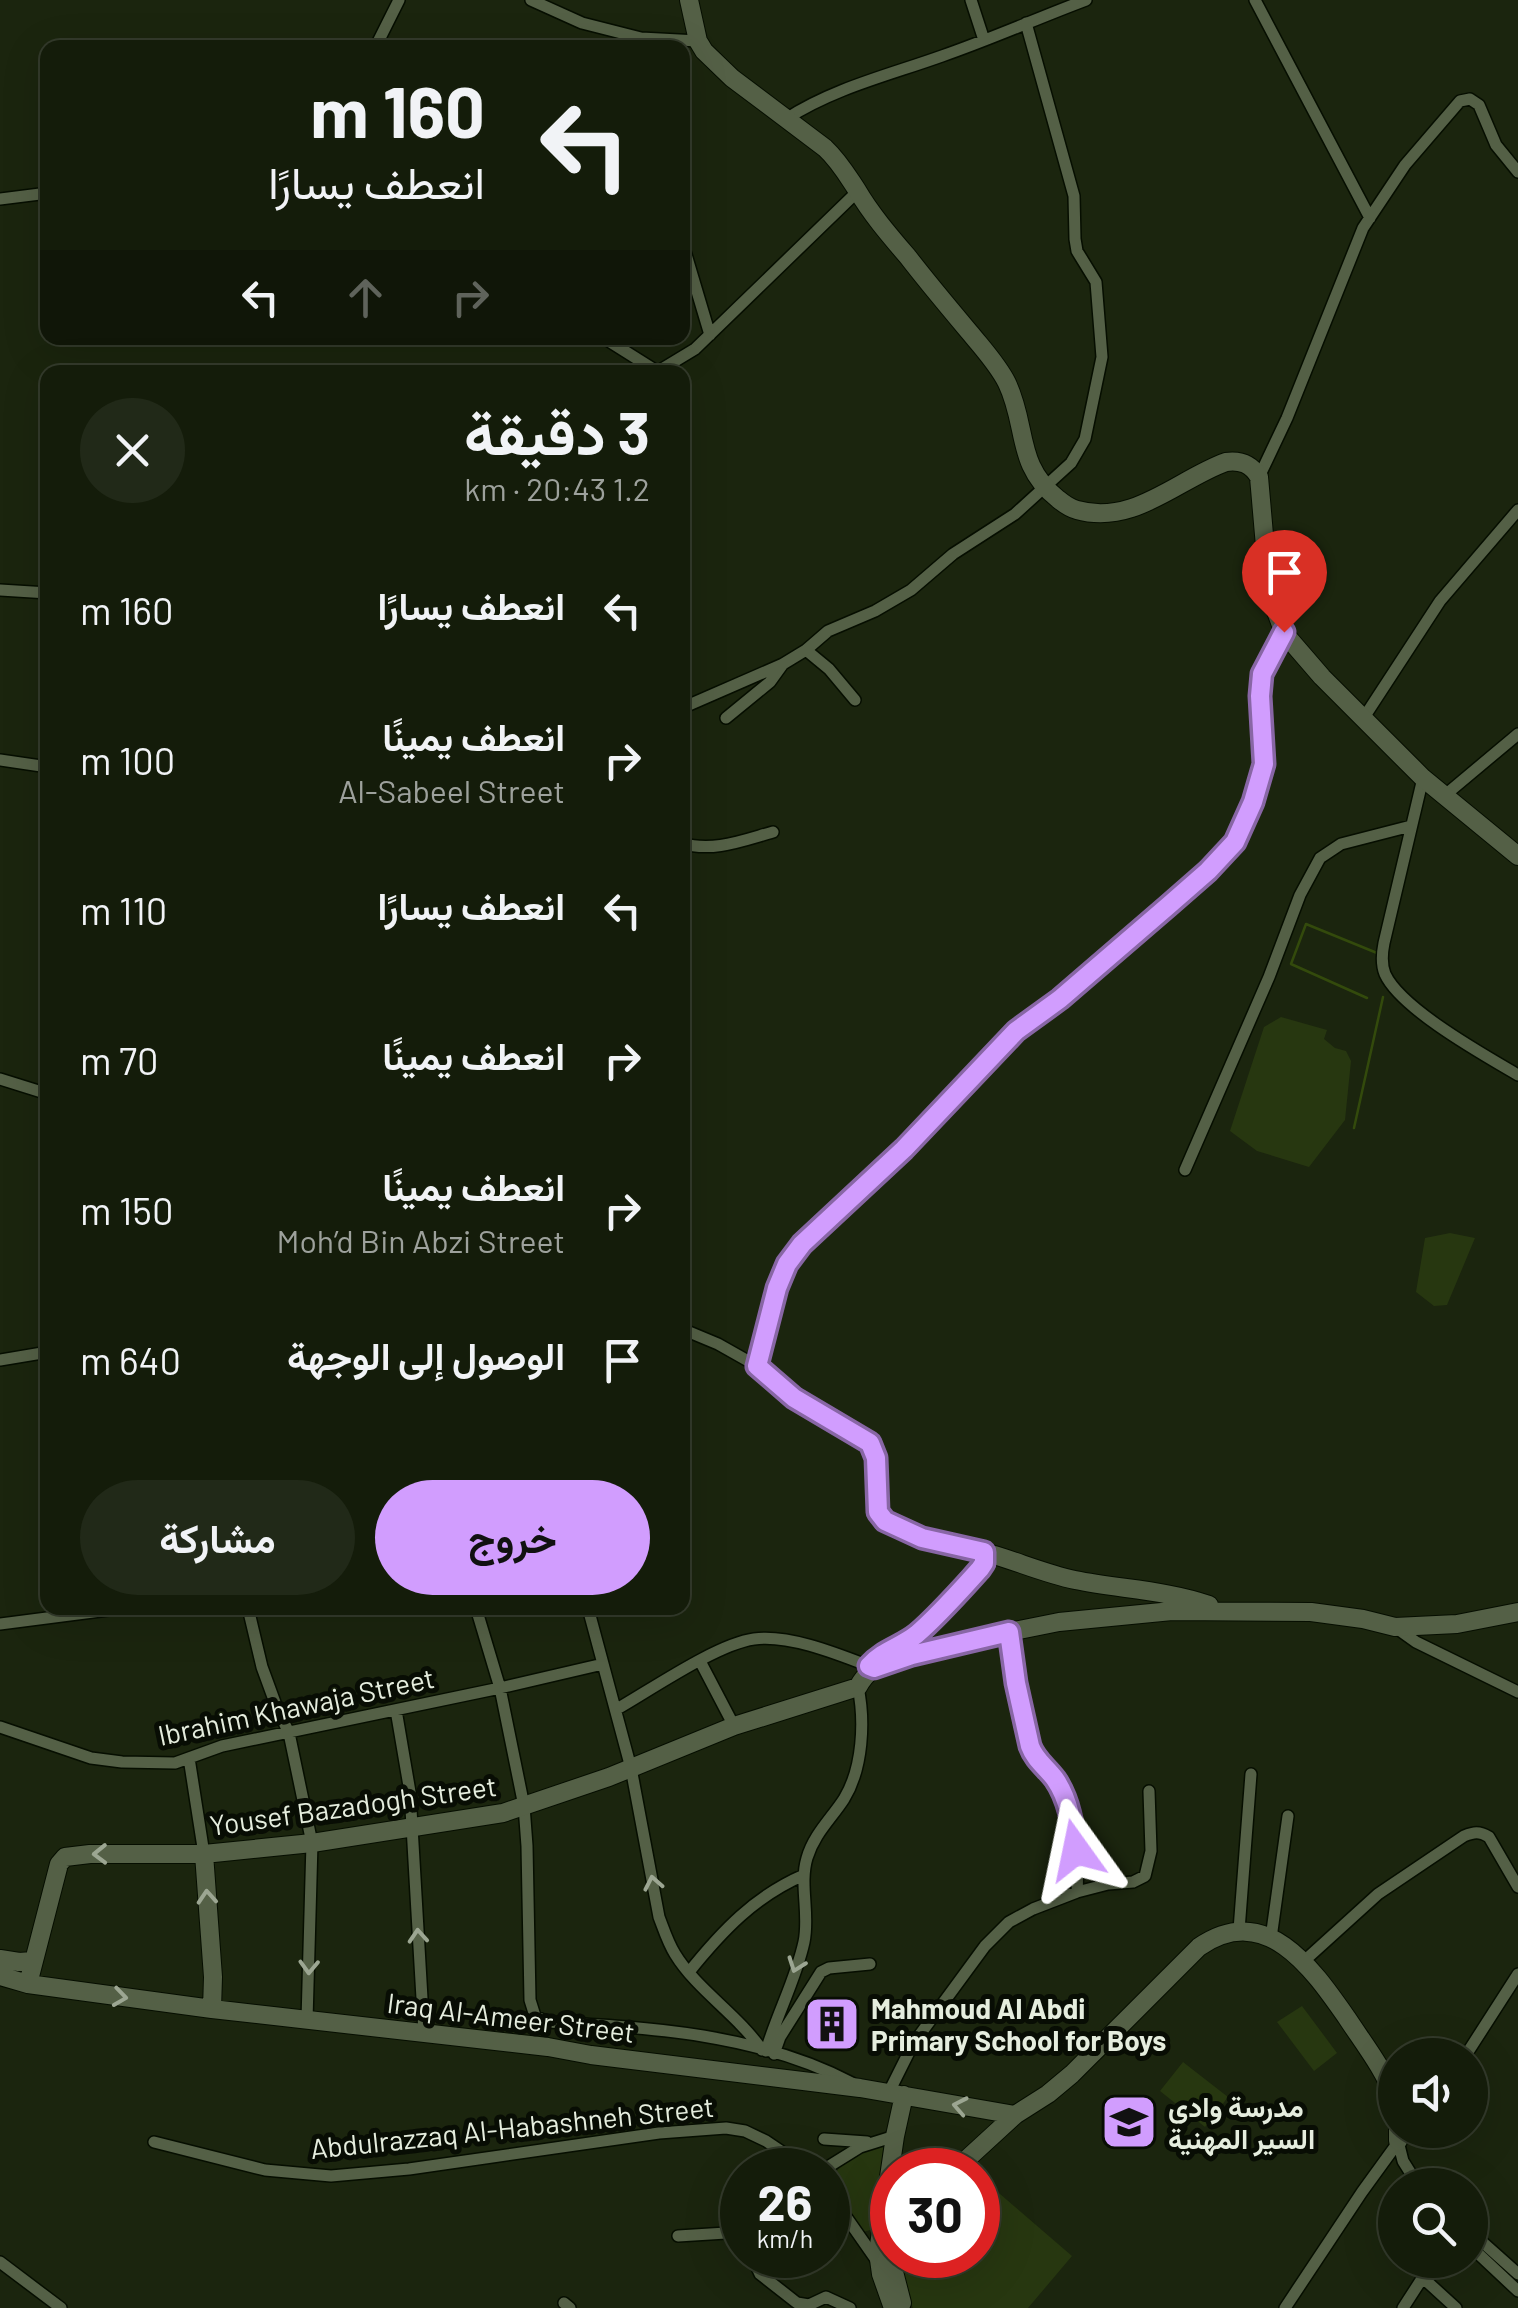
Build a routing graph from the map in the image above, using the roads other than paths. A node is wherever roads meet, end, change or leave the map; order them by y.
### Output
1 (399, 0) edge
2 (530, 0) edge
3 (688, 0) edge
4 (972, 0) edge
5 (1086, 0) edge
6 (1255, 0) edge
7 (1026, 22) junction
8 (379, 40) edge
9 (679, 40) edge
10 (984, 40) junction
11 (690, 41) edge
12 (698, 41) junction
13 (786, 120) junction
14 (1518, 172) edge
15 (858, 192) junction
16 (40, 194) edge
17 (0, 199) edge
18 (1370, 218) junction
19 (690, 268) edge
20 (710, 335) junction
21 (615, 345) edge
22 (647, 365) edge
23 (669, 365) edge
24 (1259, 477) junction
25 (1044, 488) junction
26 (1518, 510) edge
27 (0, 590) edge
28 (40, 592) edge
29 (1284, 632) junction
30 (806, 650) junction
31 (783, 664) junction
32 (856, 700) dead end
33 (690, 705) edge
34 (726, 718) dead end
35 (1363, 718) junction
36 (1518, 734) edge
37 (0, 760) edge
38 (40, 766) edge
39 (1424, 778) junction
40 (1444, 796) junction
41 (1410, 826) junction
42 (772, 832) dead end
43 (690, 845) edge
44 (1518, 856) edge
45 (1518, 1075) edge
46 (0, 1079) edge
47 (40, 1092) edge
48 (1185, 1170) dead end
49 (690, 1332) edge
50 (40, 1353) edge
51 (0, 1360) edge
52 (757, 1366) junction
53 (984, 1552) junction
54 (1232, 1612) junction
55 (1518, 1612) edge
56 (70, 1615) edge
57 (250, 1615) edge
58 (478, 1615) edge
59 (590, 1615) edge
60 (0, 1624) edge
61 (1395, 1627) junction
62 (1009, 1632) junction
63 (700, 1661) junction
64 (603, 1664) junction
65 (871, 1667) junction
66 (858, 1687) junction
67 (500, 1688) junction
68 (1518, 1692) edge
69 (617, 1709) junction
70 (396, 1710) junction
71 (734, 1726) junction
72 (0, 1727) edge
73 (289, 1733) junction
74 (188, 1758) junction
75 (631, 1768) junction
76 (1252, 1774) dead end
77 (1149, 1792) dead end
78 (524, 1806) junction
79 (1288, 1816) dead end
80 (411, 1826) junction
81 (312, 1844) junction
82 (204, 1854) junction
83 (804, 1875) junction
84 (1518, 1887) edge
85 (1077, 1892) junction
86 (1238, 1930) junction
87 (1271, 1938) junction
88 (0, 1959) edge
89 (33, 1961) junction
90 (1303, 1962) junction
91 (870, 1964) dead end
92 (689, 1972) junction
93 (1518, 1974) edge
94 (0, 1976) edge
95 (28, 1984) junction
96 (212, 2009) junction
97 (308, 2020) junction
98 (424, 2033) junction
99 (1477, 2038) edge
100 (767, 2051) junction
101 (1378, 2065) edge
102 (860, 2088) junction
103 (897, 2093) junction
104 (1015, 2115) junction
105 (895, 2136) junction
106 (824, 2139) dead end
107 (154, 2142) dead end
108 (871, 2142) junction
109 (776, 2148) edge
110 (894, 2148) edge
111 (979, 2148) edge
112 (1392, 2148) edge
113 (850, 2152) edge
114 (850, 2222) edge
115 (720, 2233) edge
116 (678, 2236) dead end
117 (1488, 2248) edge
118 (870, 2251) edge
119 (0, 2262) edge
120 (1488, 2262) edge
121 (1518, 2274) edge
122 (765, 2278) edge
123 (882, 2278) edge
124 (895, 2278) edge
125 (1421, 2278) edge
126 (1423, 2278) edge
127 (1518, 2290) edge
128 (62, 2308) edge
129 (850, 2308) edge
130 (893, 2308) edge
131 (904, 2308) edge
132 (1285, 2308) edge
133 (1402, 2308) edge
134 (1456, 2308) edge

1 - 8 street
2 - 9 street
3 - 12 main road
4 - 10 street
5 - 7 street
6 - 18 street
7 - 10 street
7 - 25 street
10 - 13 street
11 - 12 street
12 - 13 main road
13 - 15 main road
14 - 18 street
15 - 20 street
15 - 25 main road
16 - 17 street
18 - 24 street
19 - 20 street
20 - 23 street
21 - 22 street
24 - 25 main road
24 - 29 main road
25 - 30 street
26 - 35 street
27 - 28 street
29 - 35 main road
29 - 52 main road
30 - 31 street
30 - 32 street
31 - 33 street
31 - 34 street
35 - 39 main road
36 - 40 street
37 - 38 street
39 - 40 main road
39 - 41 street
40 - 44 main road
41 - 45 street
41 - 48 street
42 - 43 street
46 - 47 street
49 - 52 street
50 - 51 street
52 - 53 main road
53 - 54 main road
53 - 65 street
54 - 61 main road
54 - 62 main road
55 - 61 main road
56 - 60 street
57 - 73 street
58 - 67 street
59 - 64 street
61 - 68 street
62 - 65 main road
62 - 85 street
63 - 65 street
63 - 69 street
63 - 71 street
64 - 67 street, Ibrahim Khawaja Street
64 - 69 street
65 - 66 main road
66 - 71 main road, Yousef Bazadogh Street
66 - 83 street
67 - 70 street, Ibrahim Khawaja Street
67 - 78 street
69 - 75 street
70 - 73 street, Ibrahim Khawaja Street
70 - 80 street
71 - 75 main road, Yousef Bazadogh Street
72 - 74 street, Ibrahim Khawaja Street
73 - 74 street, Ibrahim Khawaja Street
73 - 81 street
74 - 82 street
75 - 78 main road, Yousef Bazadogh Street
92 -> 75 street
76 - 86 street
77 - 85 street
78 - 80 main road, Yousef Bazadogh Street
78 - 100 street
79 - 87 street
80 - 81 main road, Yousef Bazadogh Street
98 -> 80 street
81 - 82 main road, Yousef Bazadogh Street
81 -> 97 street
82 -> 89 main road, Yousef Bazadogh Street
96 -> 82 main road
83 - 92 street
83 -> 100 street
84 - 90 street
85 - 103 street
86 - 87 main road
86 - 104 main road
87 - 90 main road
88 - 89 main road
89 - 95 main road
90 - 101 main road
91 - 100 street
92 - 100 street
93 - 99 street
94 - 95 main road, Iraq Al-Ameer Street
95 -> 96 main road, Iraq Al-Ameer Street
96 - 97 main road, Iraq Al-Ameer Street
97 - 98 main road, Iraq Al-Ameer Street
98 - 102 main road, Iraq Al-Ameer Street
100 - 102 street
102 - 103 main road, Iraq Al-Ameer Street
104 -> 103 main road, Iraq Al-Ameer Street
103 - 105 main road
104 - 111 main road
105 - 108 street
105 - 110 main road
106 - 108 street
107 - 109 street, Abdulrazzaq Al-Habashneh Street
108 - 113 street
112 - 132 street
114 - 118 street
115 - 116 street
117 - 121 street
119 - 128 street
120 - 127 street
122 - 129 street
123 - 130 main road
124 - 131 main road
125 - 133 street
126 - 134 street

